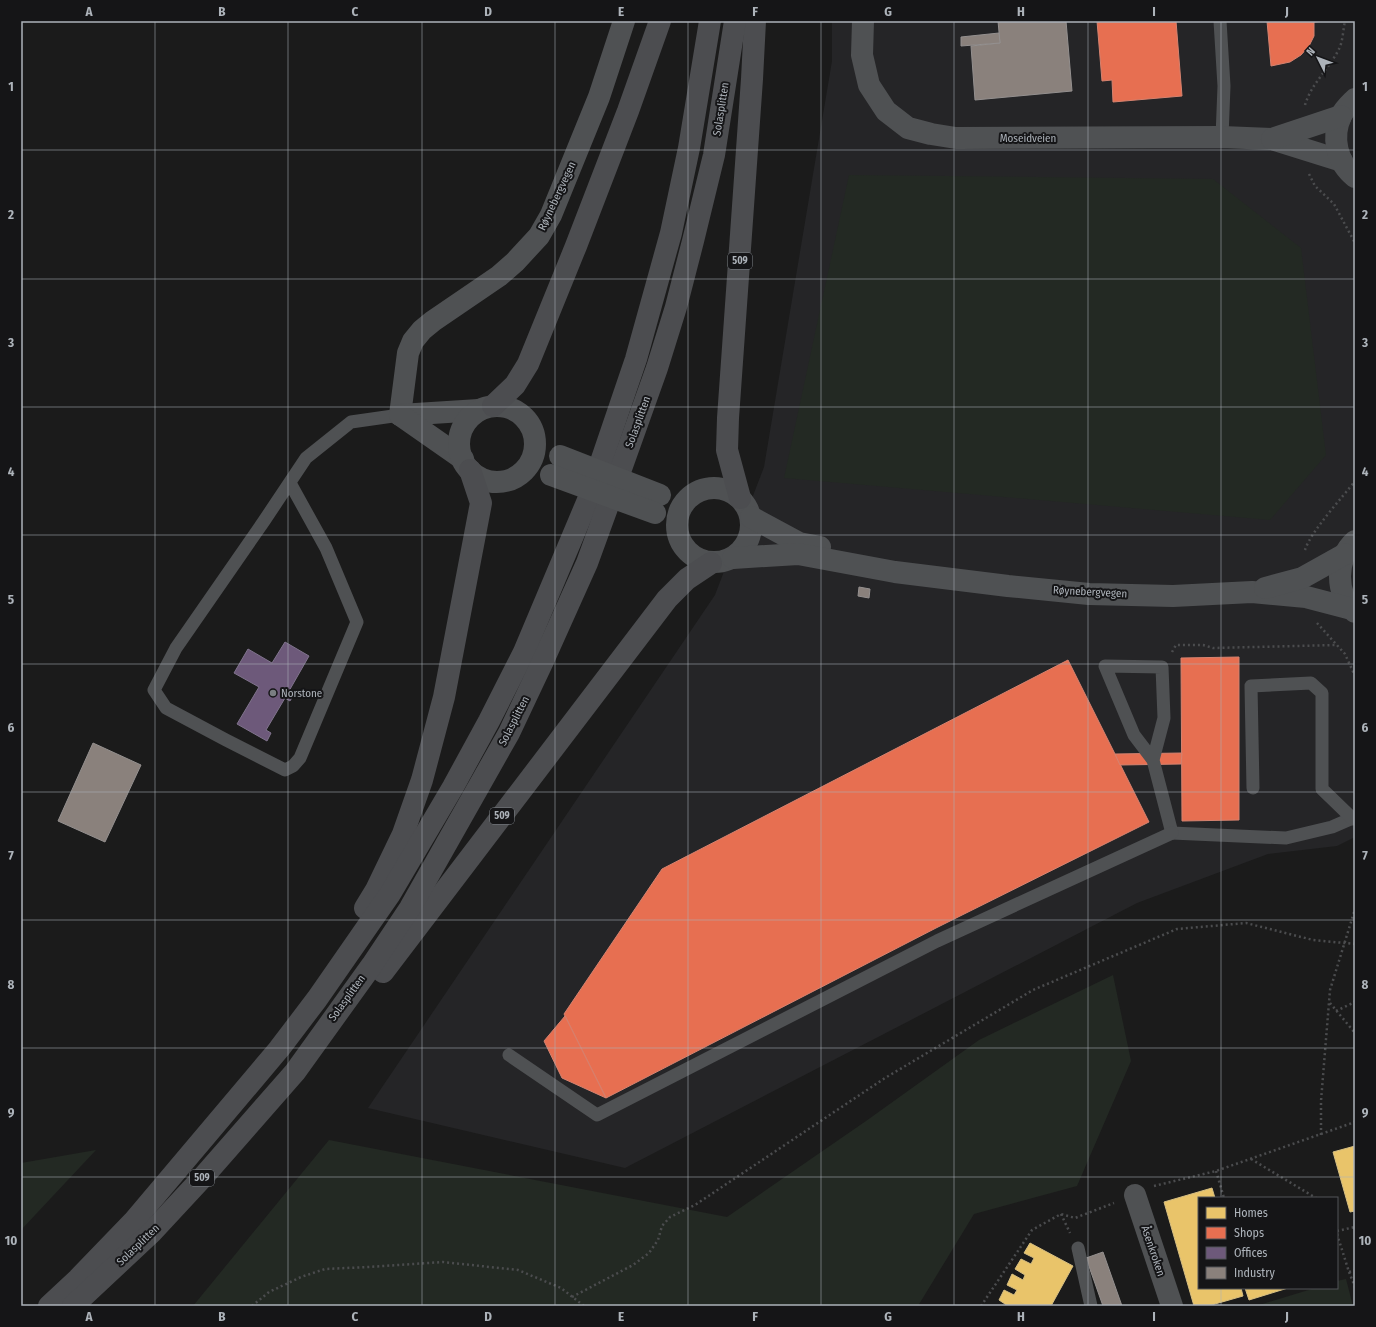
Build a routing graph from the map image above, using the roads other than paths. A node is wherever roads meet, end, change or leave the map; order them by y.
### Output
1 (624, 21) edge
2 (660, 21) edge
3 (710, 21) edge
4 (735, 21) edge
5 (755, 21) edge
6 (863, 21) edge
7 (1220, 21) edge
8 (1355, 98) edge
9 (1341, 116) junction
10 (1222, 137) junction
11 (1272, 139) junction
12 (1348, 169) edge
13 (486, 408) junction
14 (400, 415) junction
15 (535, 436) junction
16 (466, 465) junction
17 (556, 465) junction
18 (522, 473) junction
19 (290, 483) junction
20 (686, 501) junction
21 (658, 504) junction
22 (745, 508) junction
23 (678, 531) junction
24 (1350, 548) edge
25 (733, 558) junction
26 (711, 563) junction
27 (929, 576) junction
28 (1252, 592) junction
29 (1353, 611) edge
30 (1153, 760) junction
31 (1253, 788) dead end
32 (1354, 818) edge
33 (1172, 833) junction
34 (279, 1049) junction
35 (509, 1055) dead end
36 (295, 1072) junction
37 (1135, 1195) road end
38 (1078, 1248) dead end
39 (49, 1306) edge
40 (73, 1306) edge
41 (1091, 1306) edge
42 (1172, 1306) edge

1 - 14 street, Røynebergvegen
2 - 13 highway
3 - 34 highway, Solasplitten / 509
4 - 36 highway, Solasplitten / 509
5 - 22 highway, 509
6 - 10 street, Moseidveien
7 - 10 lane
8 - 9 street
9 - 11 street
9 - 12 street
10 - 11 street, Moseidveien
11 - 12 street
13 - 14 street
13 - 15 street
13 - 16 street
14 - 16 street
14 - 19 lane
15 - 17 street
15 - 18 street
16 - 18 street
16 - 34 highway, 509
17 - 18 street
17 - 21 street, bridge
19 - 19 lane
20 - 21 street
20 - 22 street, Røynebergvegen
20 - 23 street
21 - 23 street
22 - 25 street
22 - 27 street, Røynebergvegen
23 - 26 street
24 - 28 street, Røynebergvegen
24 - 29 street, Røynebergvegen
25 - 26 street, Røynebergvegen
25 - 27 street, Røynebergvegen
26 - 36 highway, 509
27 - 28 street, Røynebergvegen
28 - 29 street, Røynebergvegen
30 - 30 lane
30 - 33 lane
31 - 32 lane
32 - 33 lane
33 - 35 lane
34 - 39 highway, Solasplitten / 509
36 - 40 highway, Solasplitten / 509
37 - 42 street, Åsenkroken
38 - 41 lane

